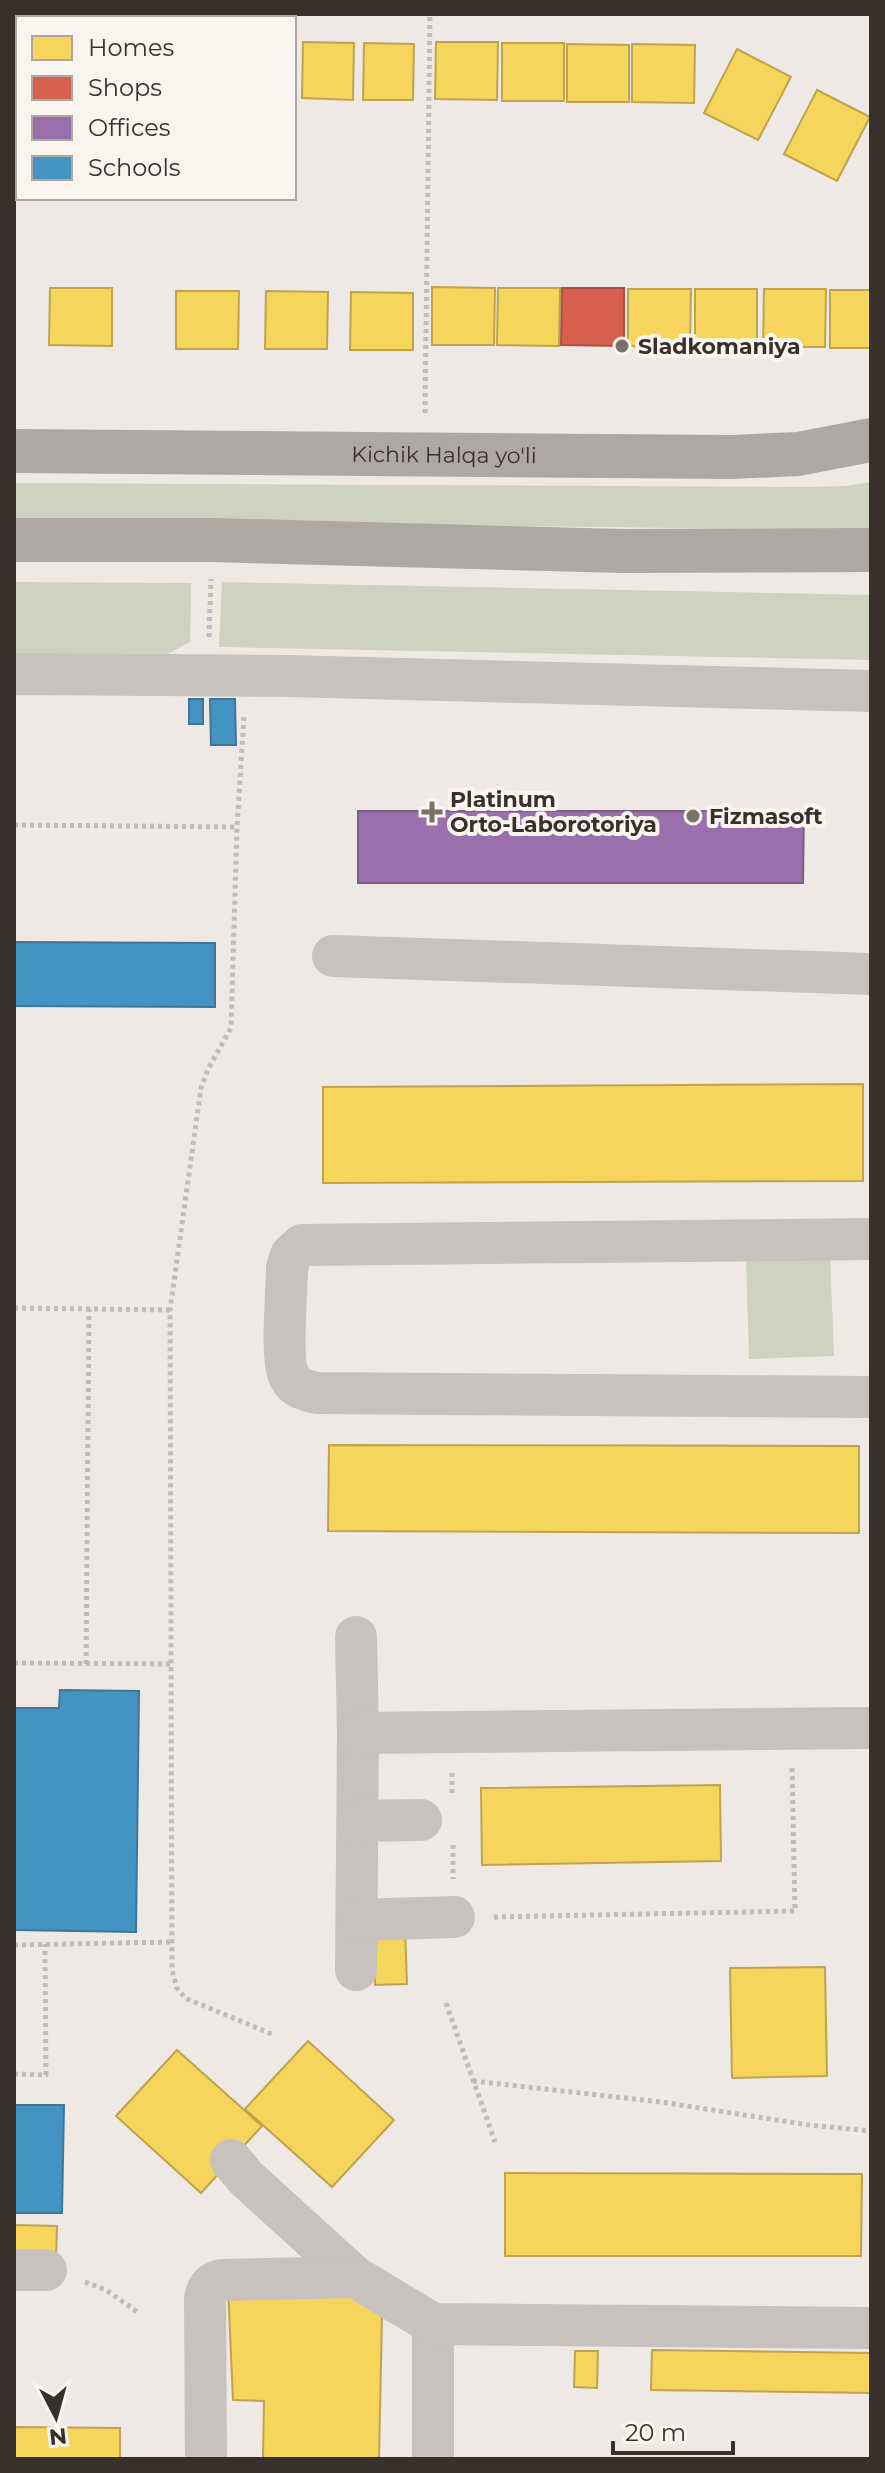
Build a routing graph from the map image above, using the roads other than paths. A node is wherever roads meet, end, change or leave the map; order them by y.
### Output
1 (871, 440) edge
2 (14, 451) edge
3 (14, 540) edge
4 (871, 550) edge
5 (14, 674) edge
6 (871, 691) edge
7 (333, 956) dead end
8 (871, 974) edge
9 (871, 1239) edge
10 (871, 1397) edge
11 (356, 1637) dead end
12 (871, 1728) edge
13 (358, 1733) junction
14 (358, 1821) junction
15 (442, 1823) road end
16 (454, 1917) road end
17 (357, 1920) junction
18 (356, 1970) dead end
19 (231, 2160) dead end
20 (355, 2277) junction
21 (433, 2324) junction
22 (871, 2328) edge
23 (206, 2459) edge
24 (433, 2459) edge

1 - 2 highway, Kichik Halqa yo'li
3 - 4 highway
5 - 6 street
7 - 8 street
9 - 10 street
11 - 13 street
12 - 13 street
13 - 14 street
14 - 15 street
14 - 17 street
16 - 17 street
17 - 18 street
19 - 20 street
20 - 21 street
20 - 23 street
21 - 22 street
21 - 24 street

